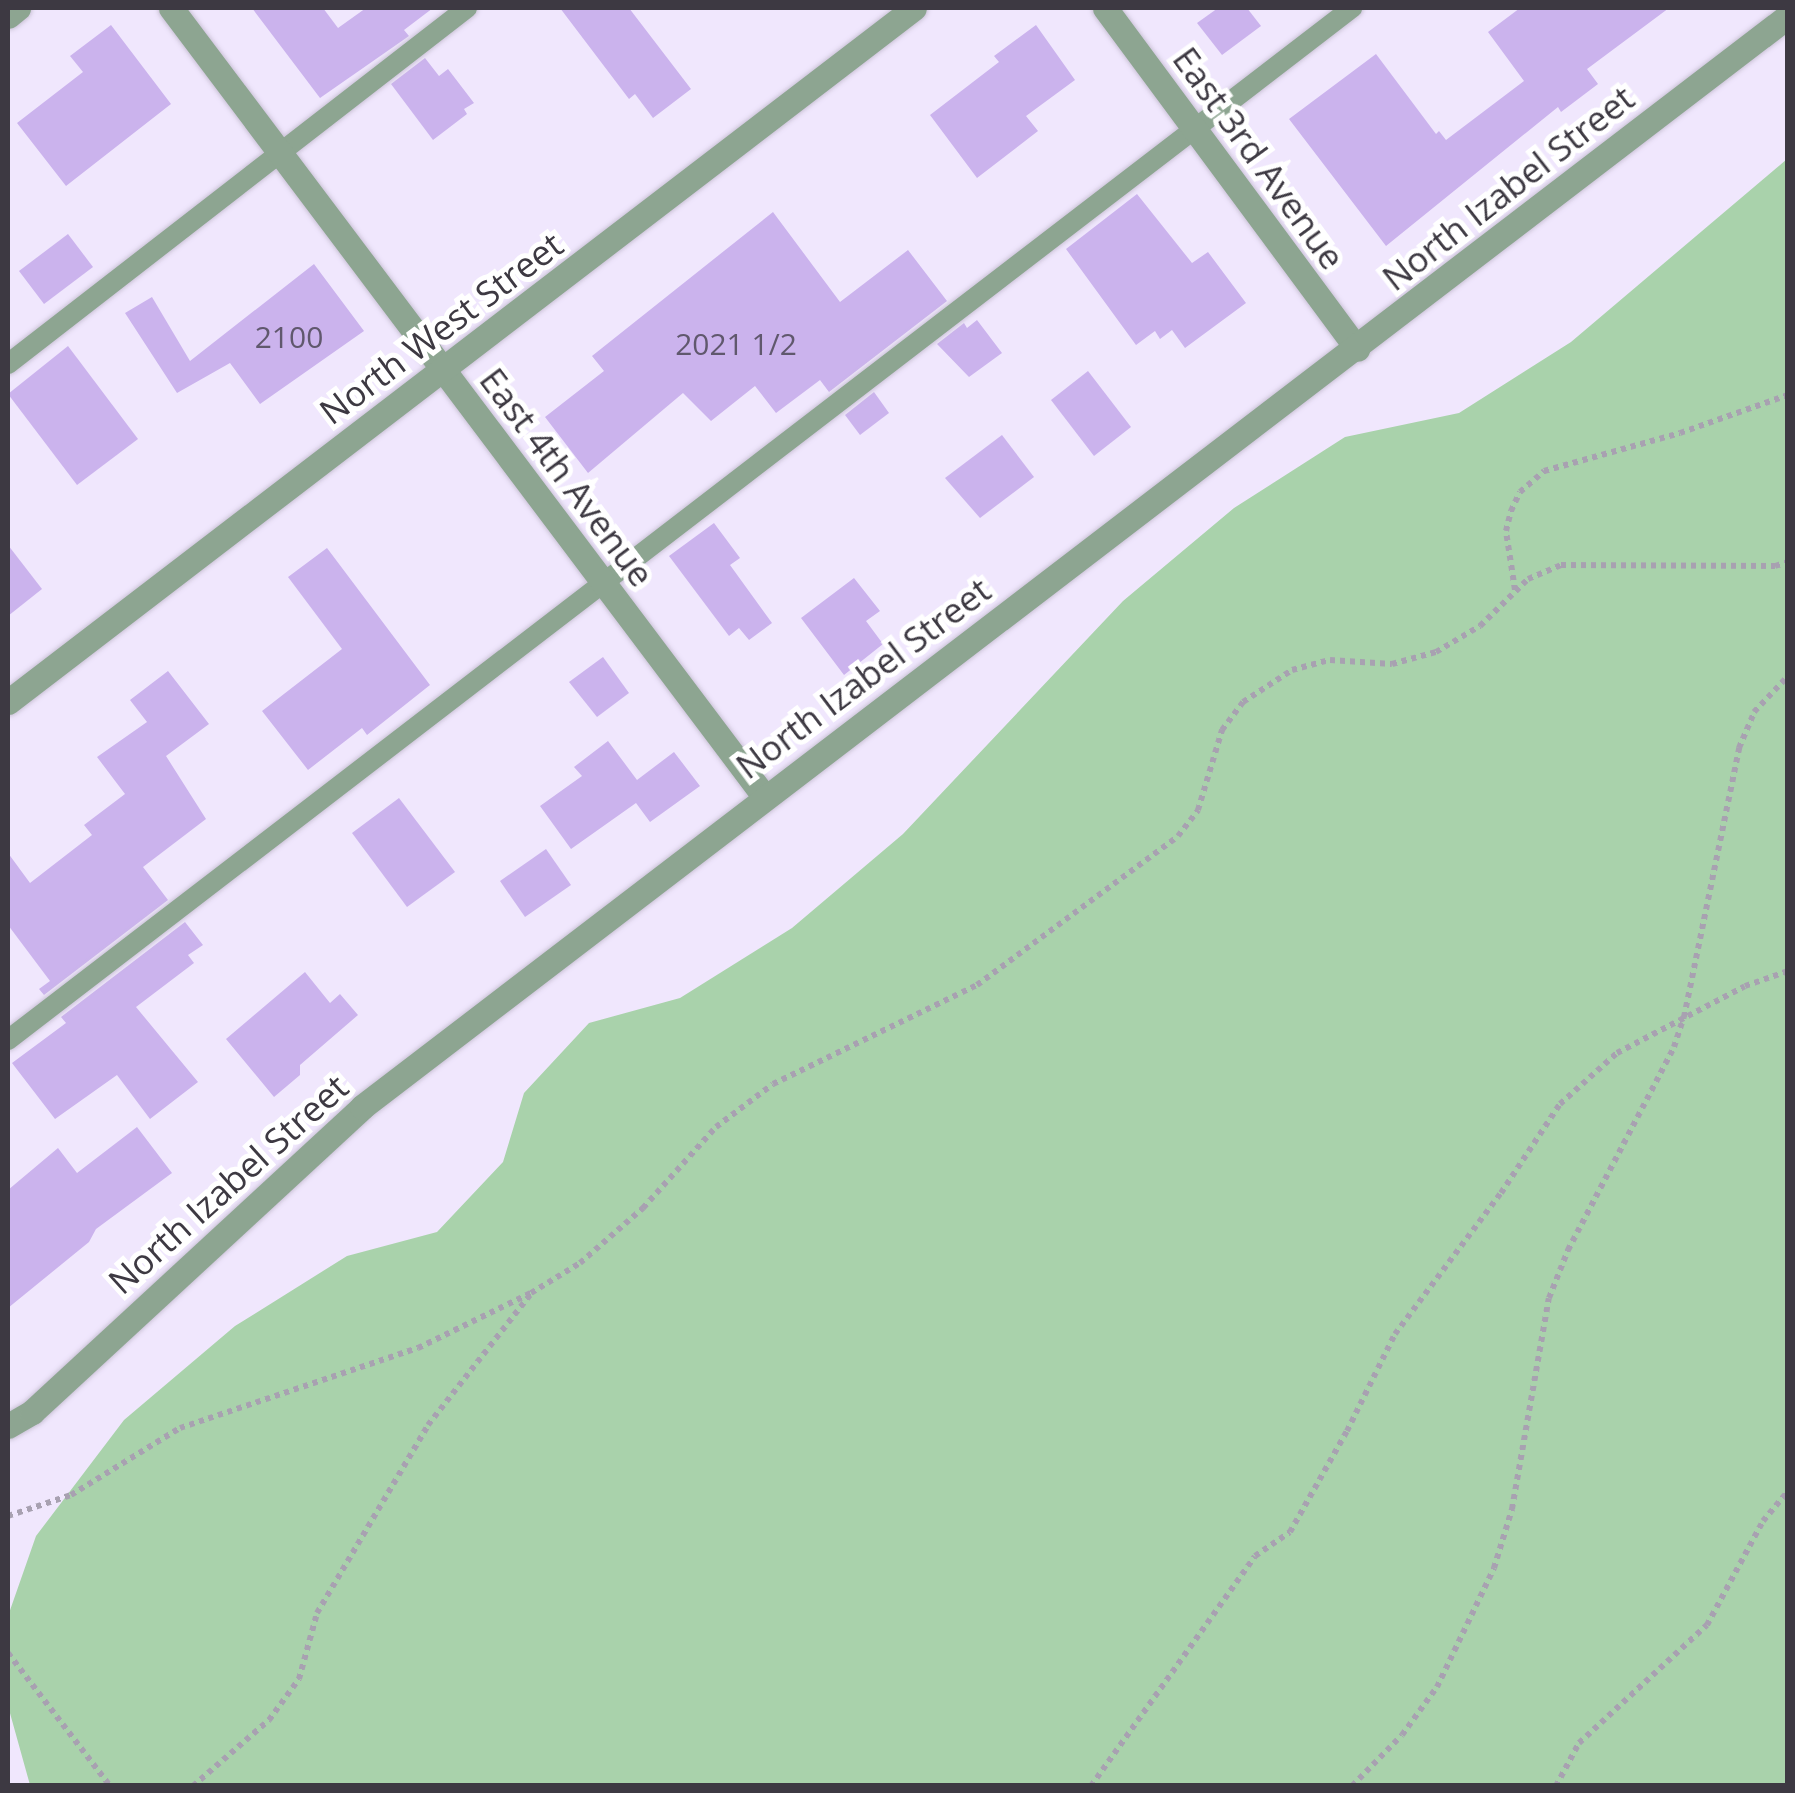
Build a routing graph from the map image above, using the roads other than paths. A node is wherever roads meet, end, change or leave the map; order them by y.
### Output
1 (18, 8) edge
2 (171, 8) edge
3 (467, 8) edge
4 (914, 8) edge
5 (1106, 8) edge
6 (1352, 8) edge
7 (8, 16) edge
8 (1788, 16) edge
9 (1195, 128) junction
10 (280, 154) junction
11 (1357, 350) junction
12 (8, 364) edge
13 (444, 371) junction
14 (603, 582) junction
15 (8, 702) edge
16 (764, 796) junction
17 (8, 1040) edge
18 (8, 1426) edge

1 - 7 street
2 - 10 street, East 4th Avenue
3 - 10 lane
4 - 13 street, North West Street
5 - 9 street, East 3rd Avenue
6 - 9 lane
8 - 11 street, North Izabel Street
9 - 11 street, East 3rd Avenue
9 - 14 lane
10 - 12 lane
10 - 13 street, East 4th Avenue
11 - 16 street, North Izabel Street
13 - 14 street, East 4th Avenue
13 - 15 street, North West Street
14 - 16 street, East 4th Avenue
14 - 17 lane
16 - 18 street, North Izabel Street

